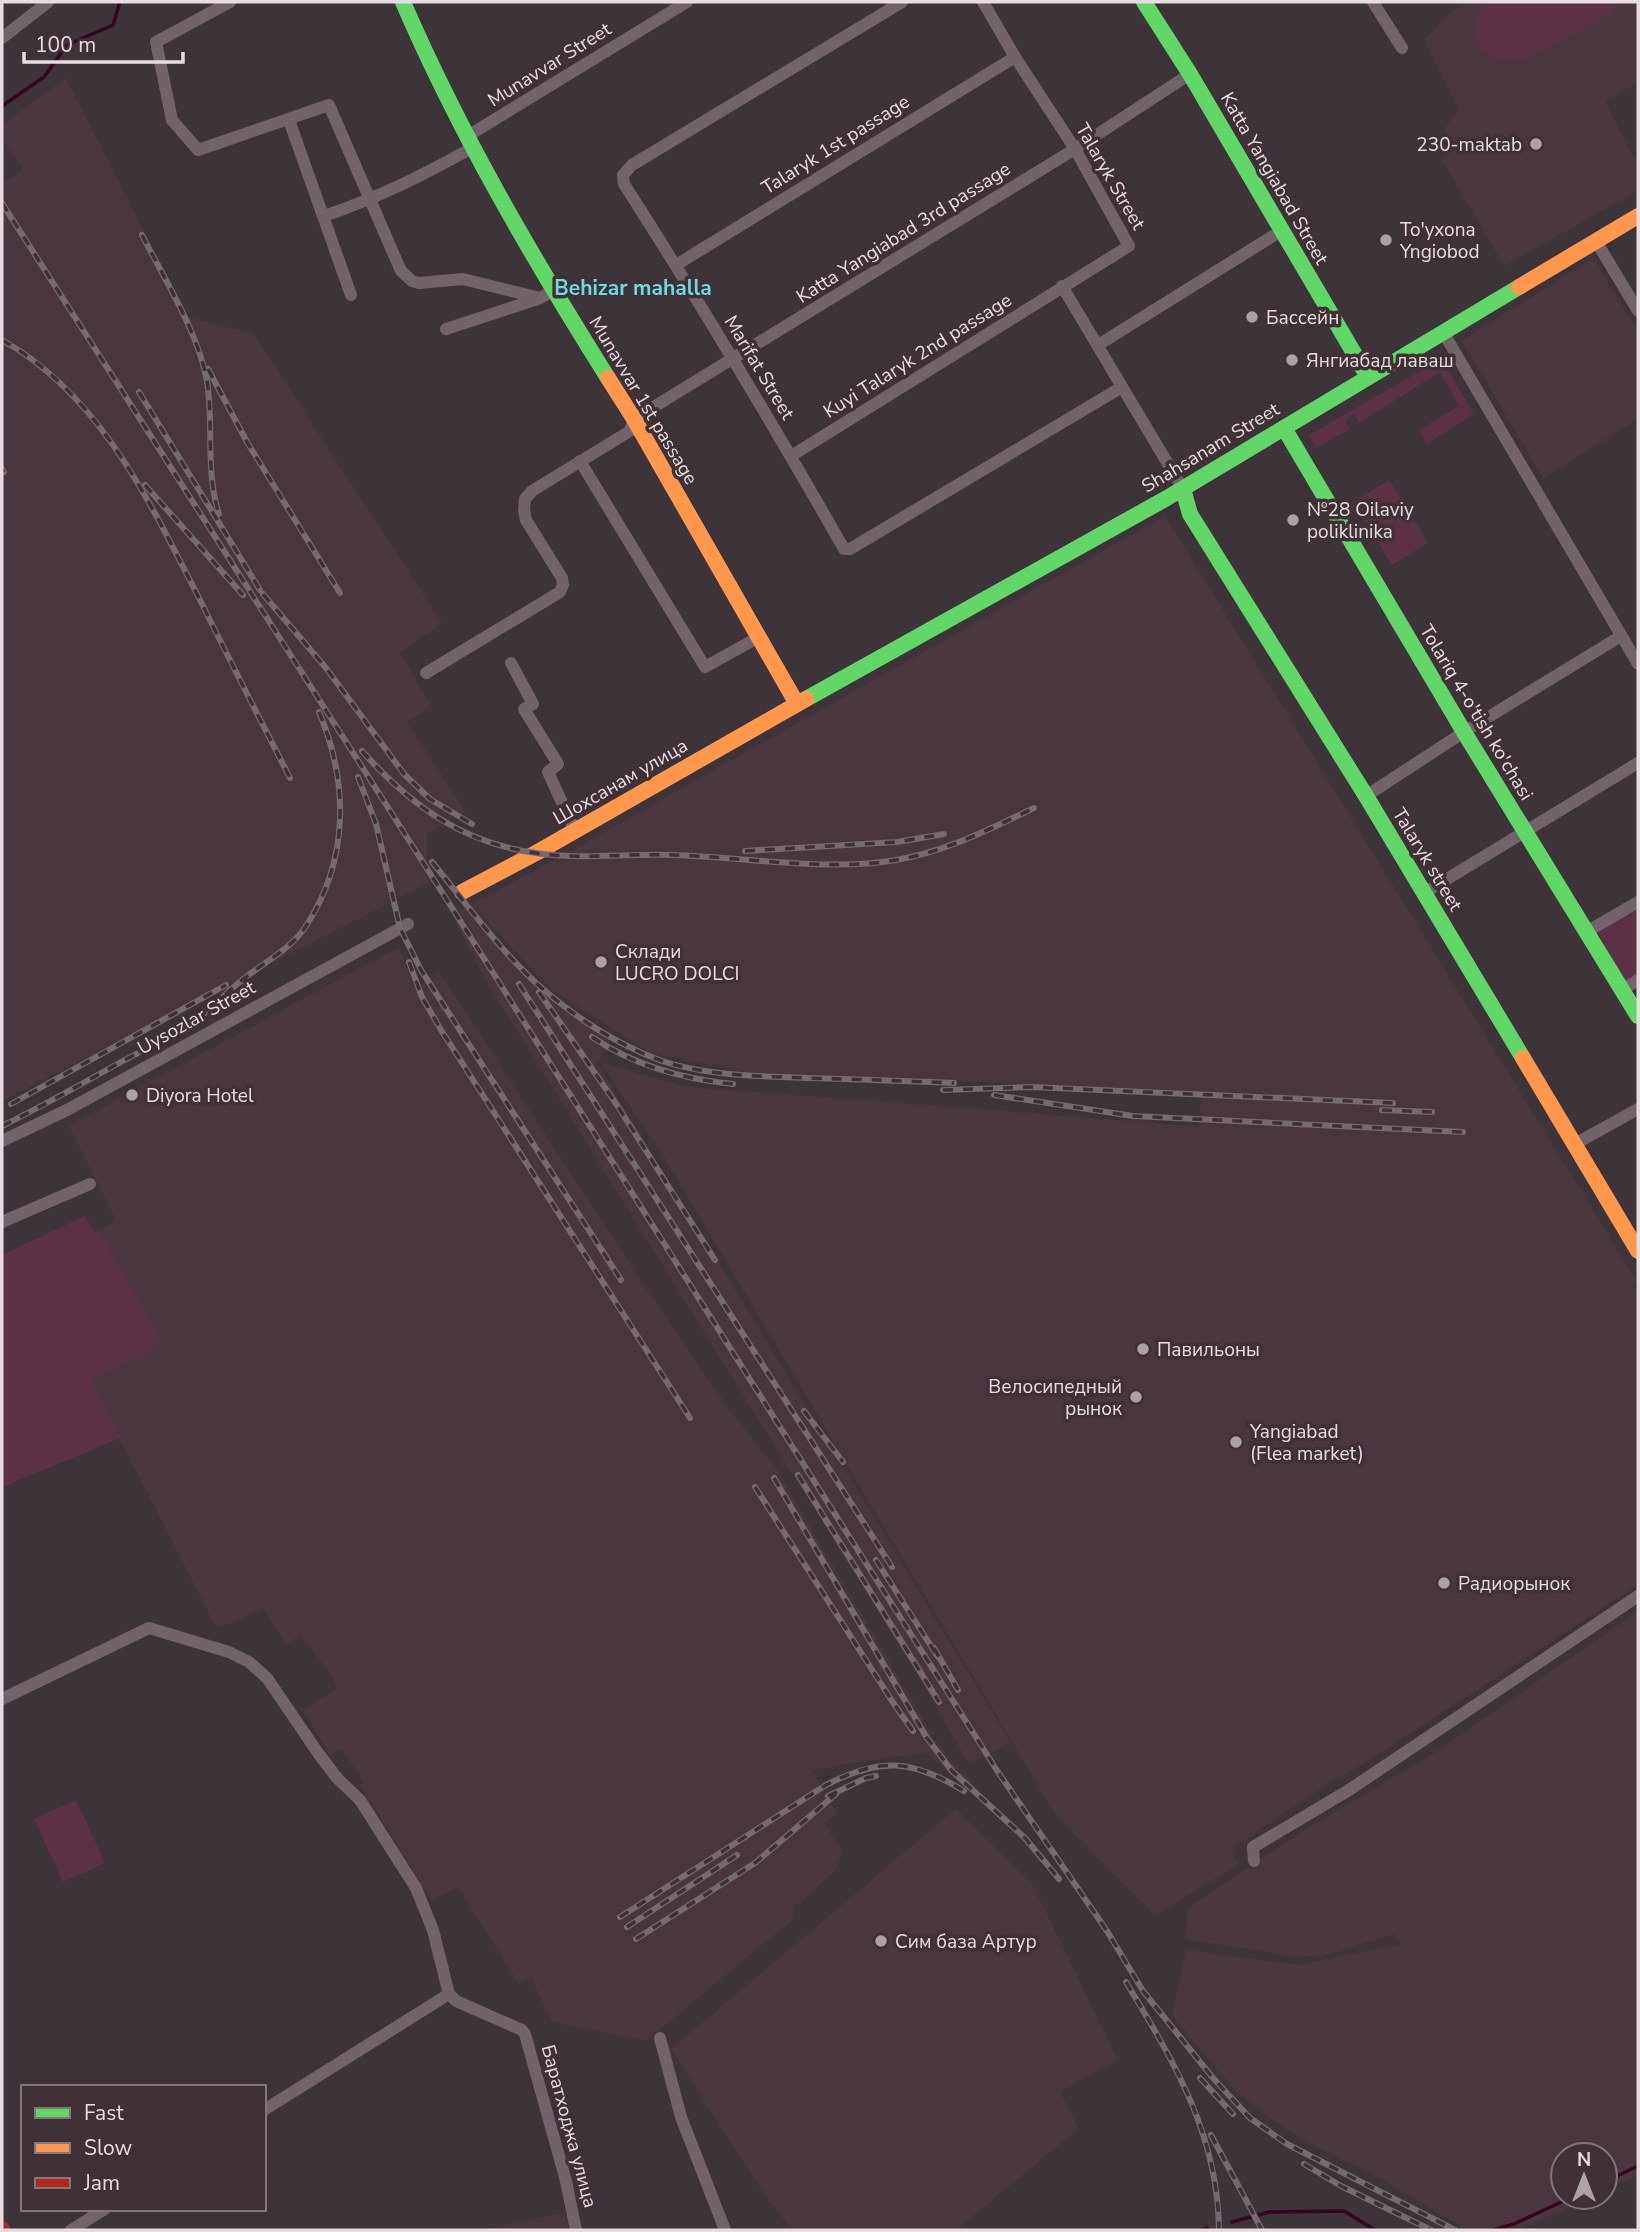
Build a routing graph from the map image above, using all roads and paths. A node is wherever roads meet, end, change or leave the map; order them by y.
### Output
1 (48, 2) edge
2 (230, 2) edge
3 (403, 2) edge
4 (687, 2) edge
5 (902, 2) edge
6 (983, 2) edge
7 (1373, 2) edge
8 (1147, 3) edge
9 (2, 38) edge
10 (1402, 48) dead end
11 (1015, 57) junction
12 (1190, 74) junction
13 (289, 120) junction
14 (469, 142) junction
15 (1074, 149) junction
16 (371, 200) junction
17 (324, 216) junction
18 (1638, 216) edge
19 (1281, 231) junction
20 (1596, 241) junction
21 (676, 265) junction
22 (1062, 286) junction
23 (351, 295) dead end
24 (547, 295) junction
25 (1638, 311) edge
26 (446, 329) dead end
27 (1443, 332) junction
28 (1098, 345) junction
29 (733, 360) junction
30 (1368, 377) junction
31 (1122, 387) junction
32 (634, 419) junction
33 (1284, 428) junction
34 (792, 456) junction
35 (580, 461) junction
36 (1183, 489) junction
37 (1621, 636) junction
38 (759, 637) junction
39 (511, 663) dead end
40 (1638, 664) edge
41 (426, 673) dead end
42 (797, 704) junction
43 (1464, 732) junction
44 (1638, 762) edge
45 (1366, 796) junction
46 (575, 831) junction
47 (1525, 832) junction
48 (462, 892) dead end
49 (1424, 893) junction
50 (1638, 902) edge
51 (408, 924) dead end
52 (1588, 931) junction
53 (1638, 980) edge
54 (1622, 990) junction
55 (1638, 1016) edge
56 (1638, 1109) edge
57 (2, 1141) edge
58 (1573, 1145) junction
59 (90, 1184) dead end
60 (2, 1222) edge
61 (1638, 1251) edge
62 (1638, 1596) edge
63 (2, 1699) edge
64 (1254, 1861) dead end
65 (449, 1994) junction
66 (660, 2038) dead end
67 (266, 2109) edge
68 (102, 2211) edge
69 (71, 2230) edge
70 (576, 2230) edge
71 (725, 2230) edge

1 - 9 street
2 - 13 street
3 - 14 street, Munavvar 1st passage
4 - 14 street, Munavvar Street
5 - 21 street, Marifat Street
6 - 11 street, Talaryk Street
7 - 10 street
8 - 12 street, Katta Yangiabad Street
11 - 15 street, Talaryk Street
11 - 21 street, Talaryk 1st passage
12 - 15 street, Katta Yangiabad 3rd passage
12 - 19 street, Katta Yangiabad Street
13 - 16 street
13 - 17 street
14 - 16 street, Munavvar Street
14 - 24 street, Munavvar 1st passage
15 - 22 street, Talaryk Street
15 - 29 street, Katta Yangiabad 3rd passage
16 - 17 street, Munavvar Street
16 - 24 street
17 - 23 street
18 - 20 street, Shahsanam Street
19 - 28 street
19 - 30 street, Katta Yangiabad Street
20 - 25 street
20 - 27 street, Shahsanam Street
21 - 29 street, Marifat Street
22 - 28 street
22 - 34 street, Kuyi Talaryk 2nd passage
24 - 26 street
24 - 32 street, Munavvar 1st passage
27 - 30 street, Shahsanam Street
27 - 37 street
28 - 31 street
29 - 32 street, Katta Yangiabad 3rd passage
29 - 34 street, Marifat Street
30 - 33 street, Shahsanam Street
31 - 34 street, Marifat Street
31 - 36 street
32 - 35 street, Katta Yangiabad 3rd passage
32 - 38 street, Munavvar 1st passage
33 - 36 street, Shahsanam Street
33 - 43 street, Tolariq 4-o'tish ko'chasi
35 - 38 street
35 - 41 street, Katta Yangiabad 3rd passage
36 - 42 street, Shahsanam Street
36 - 45 street, Talaryk street
37 - 40 street
37 - 43 street
38 - 42 street, Munavvar 1st passage
39 - 46 street
42 - 46 street, Шохсанам улица
43 - 45 street
43 - 47 street, Tolariq 4-o'tish ko'chasi
44 - 47 street
45 - 49 street, Talaryk street
46 - 48 street, Шохсанам улица
47 - 49 street
47 - 52 street, Tolariq 4-o'tish ko'chasi
49 - 58 street, Talaryk street
50 - 52 street
51 - 57 street, Uysozlar Street
52 - 54 street, Tolariq 4-o'tish ko'chasi
53 - 54 street
54 - 55 street, Tolariq 4-o'tish ko'chasi
56 - 58 street
58 - 61 street, Talaryk street
59 - 60 street
62 - 64 street
63 - 65 street
65 - 67 street
65 - 70 street, Баратходжа улица
66 - 71 street
68 - 69 street

